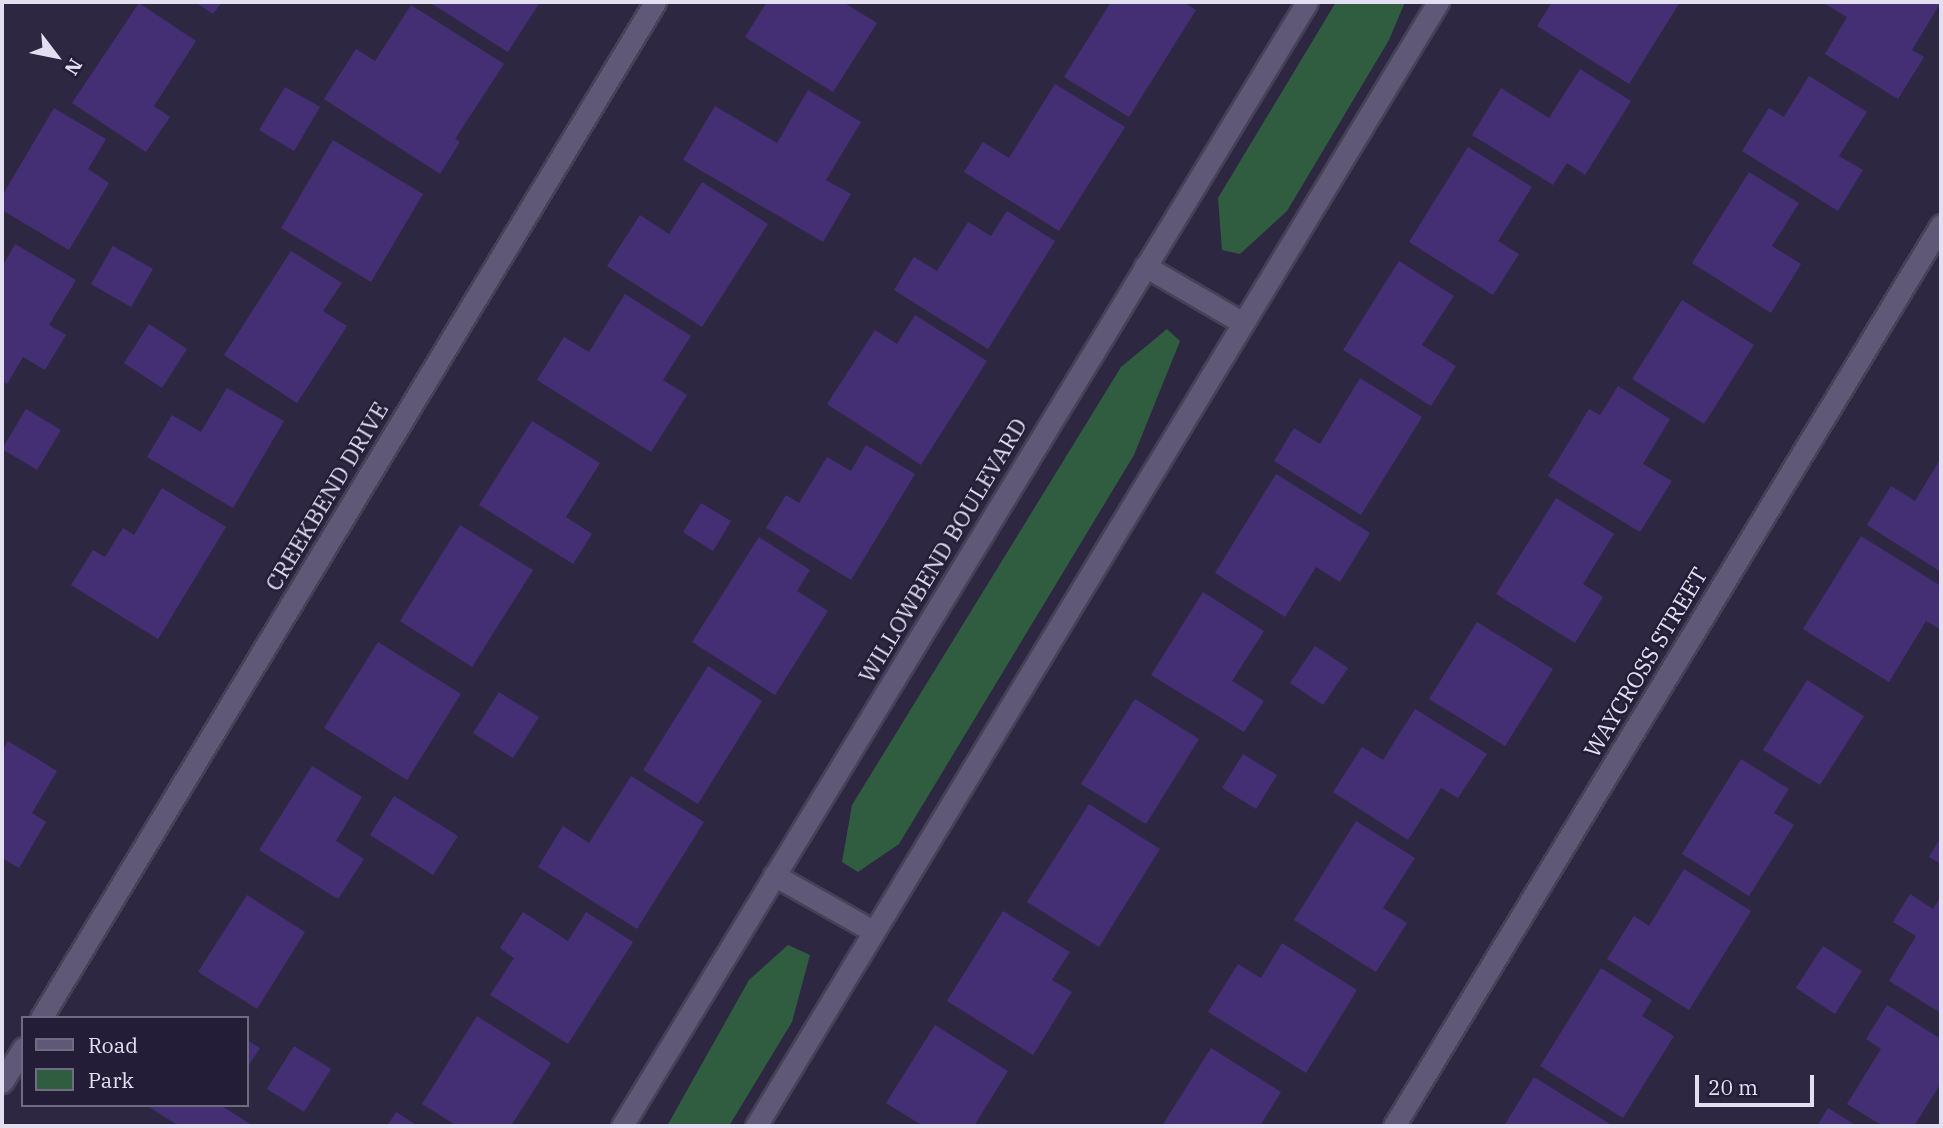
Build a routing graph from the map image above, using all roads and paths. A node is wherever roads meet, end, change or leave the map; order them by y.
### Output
1 (655, 2) edge
2 (1307, 2) edge
3 (1438, 2) edge
4 (1941, 225) edge
5 (1146, 266) junction
6 (1243, 323) junction
7 (774, 876) junction
8 (873, 931) junction
9 (42, 1016) edge
10 (21, 1051) edge
11 (2, 1083) edge
12 (622, 1126) edge
13 (756, 1126) edge
14 (1394, 1126) edge

1 - 9 main road, CREEKBEND DRIVE
2 - 5 main road, WILLOWBEND BOULEVARD
3 - 6 main road
4 - 14 main road, WAYCROSS STREET
5 - 6 main road
5 - 7 main road, WILLOWBEND BOULEVARD
6 - 8 main road
7 - 8 main road
7 - 12 main road, WILLOWBEND BOULEVARD
8 - 13 main road
10 - 11 main road

